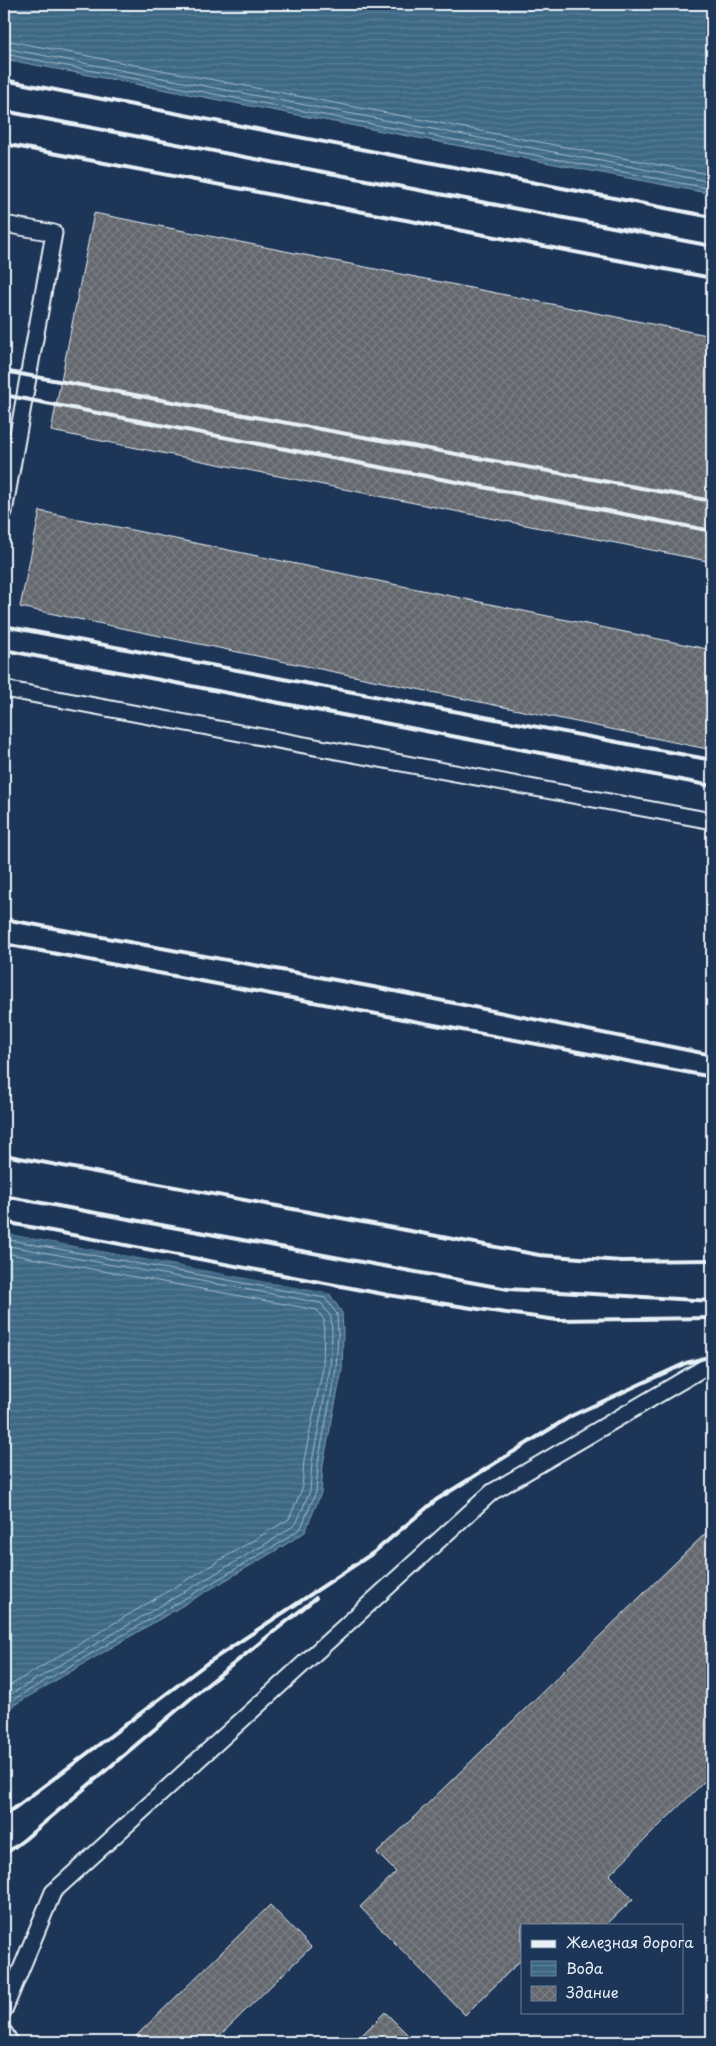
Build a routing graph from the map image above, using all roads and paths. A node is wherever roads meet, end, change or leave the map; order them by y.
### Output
1 (4, 224) edge
2 (4, 512) edge
3 (4, 688) edge
4 (712, 820) edge
5 (710, 1361) edge
6 (4, 2010) edge
7 (4, 2032) edge
8 (10, 2042) edge

1 - 2 lane
3 - 4 lane
5 - 6 lane
7 - 8 lane

